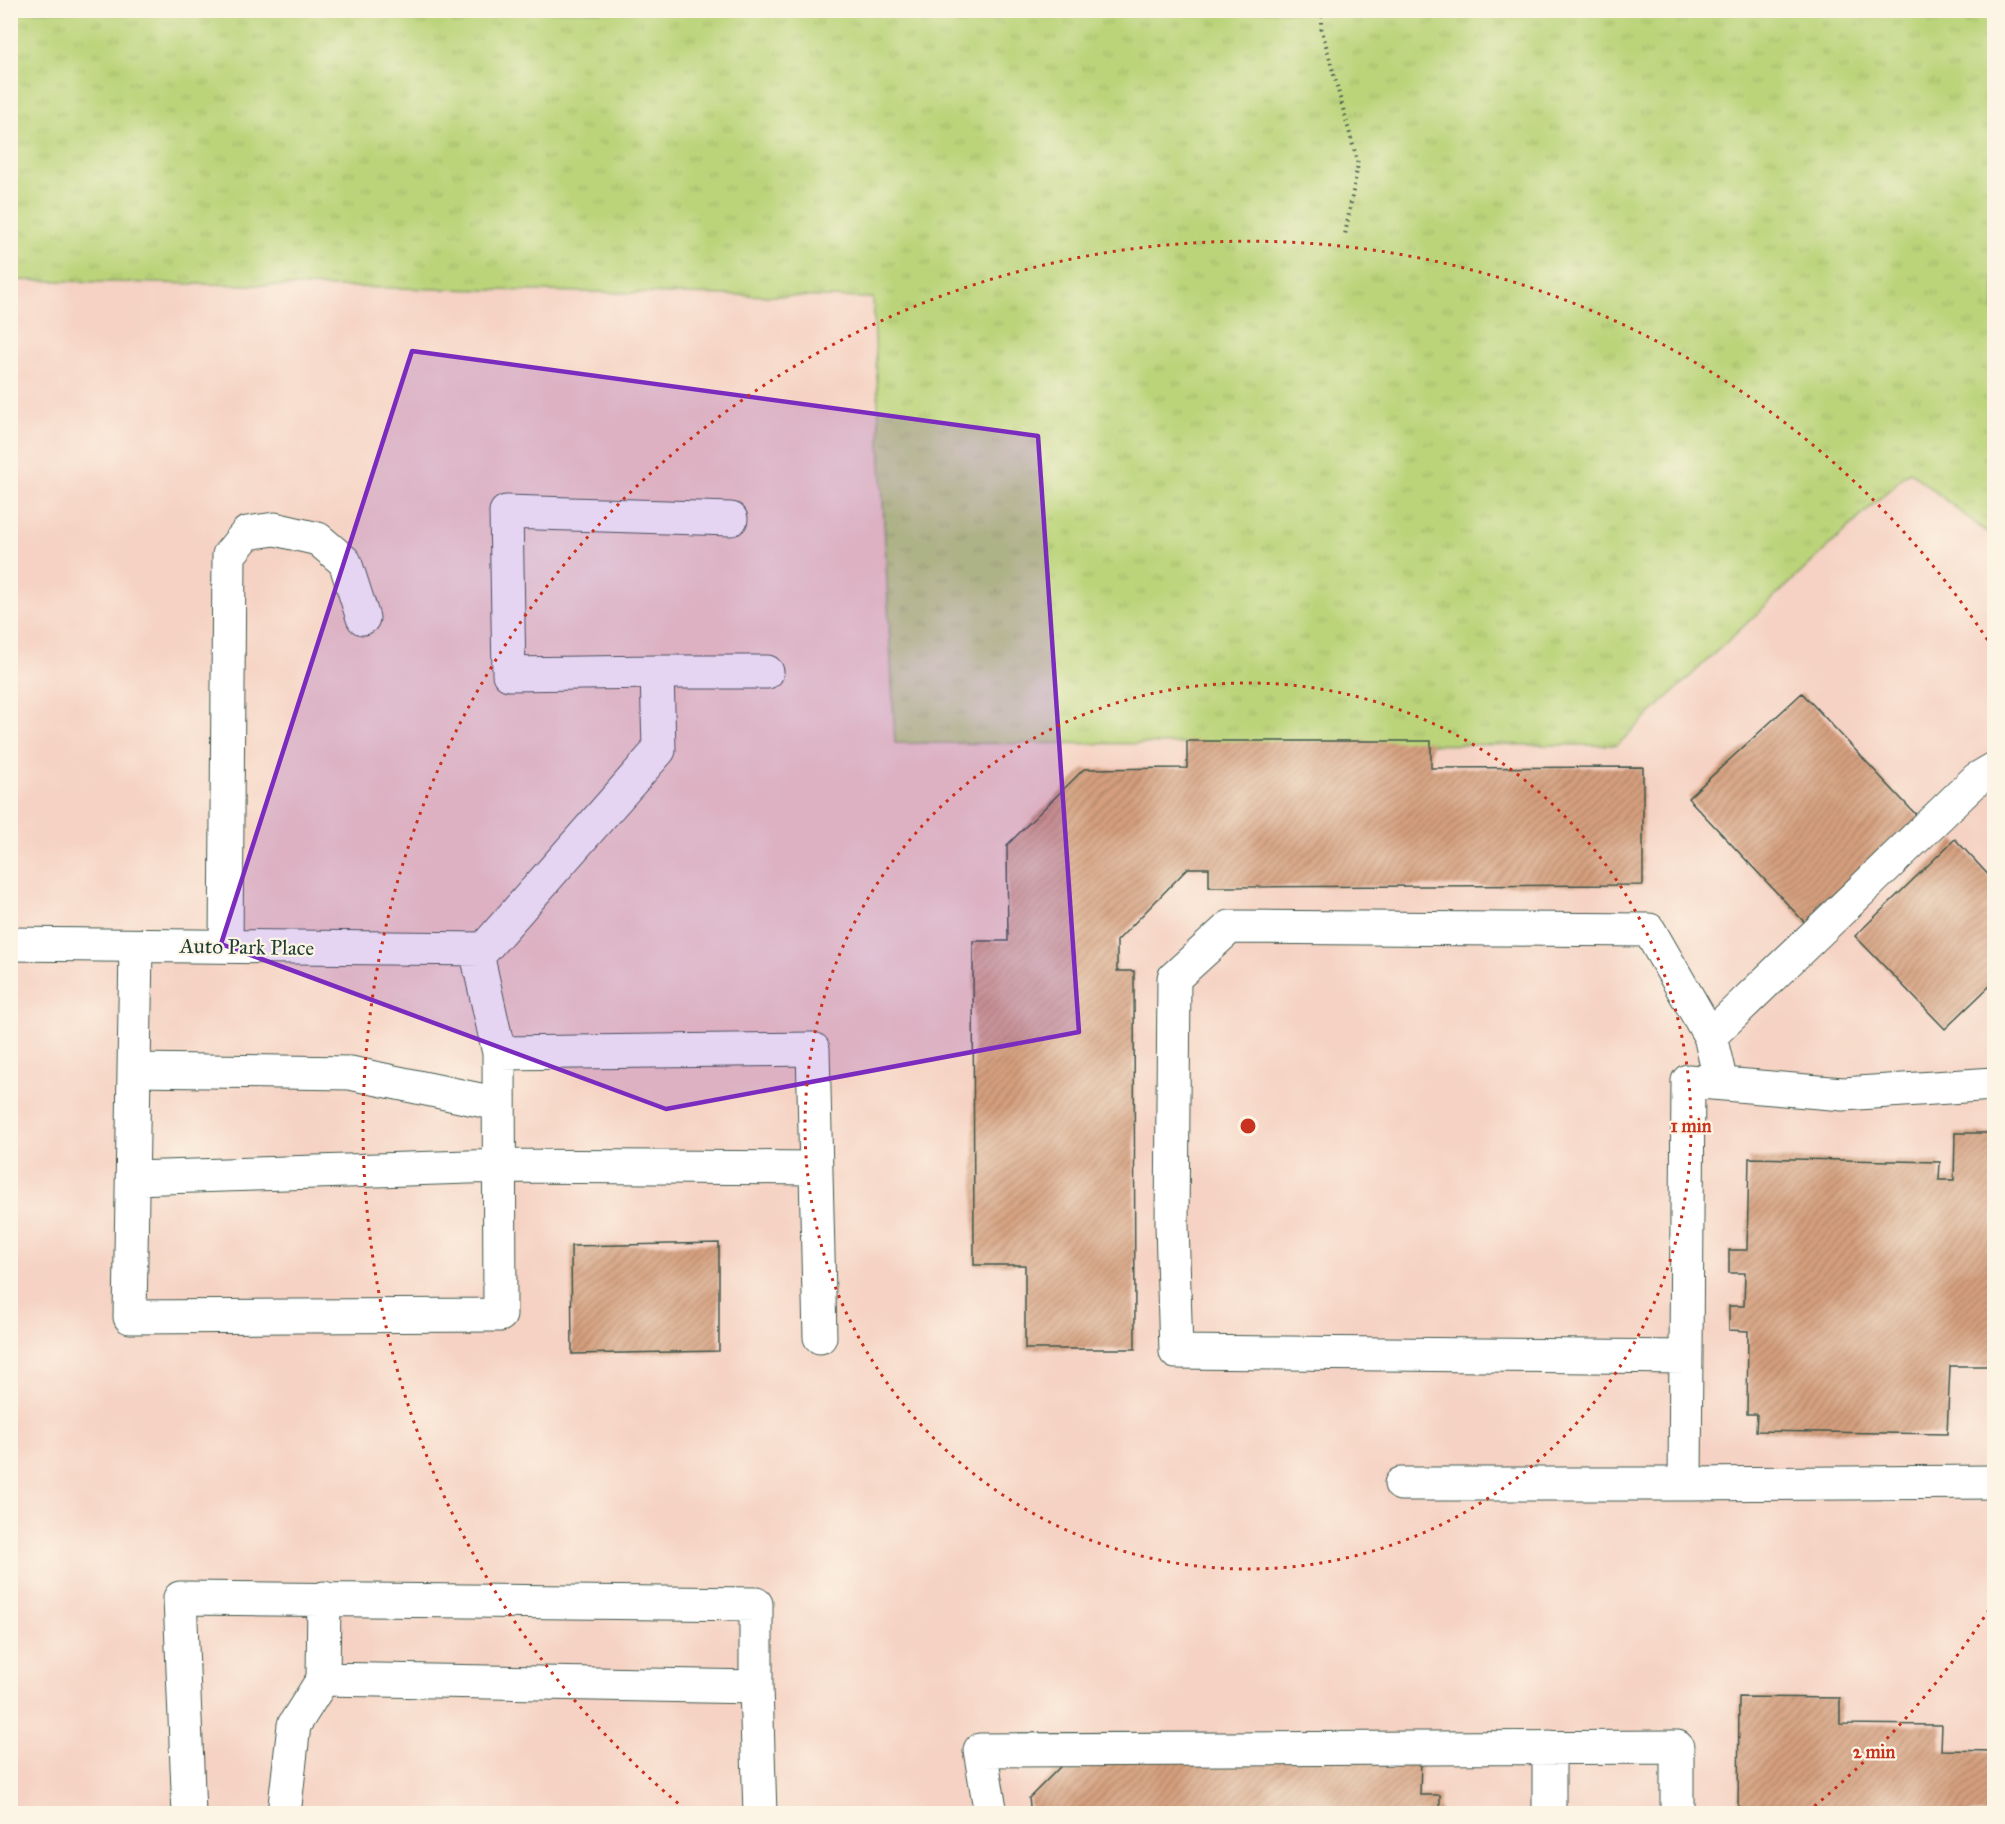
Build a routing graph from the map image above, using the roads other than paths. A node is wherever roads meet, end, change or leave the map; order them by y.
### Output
1 (731, 519) dead end
2 (363, 618) dead end
3 (657, 672) junction
4 (767, 672) dead end
5 (1995, 770) edge
6 (10, 944) edge
7 (136, 946) junction
8 (225, 946) junction
9 (480, 949) junction
10 (1710, 1036) junction
11 (499, 1053) junction
12 (134, 1070) junction
13 (1721, 1083) junction
14 (1995, 1084) edge
15 (499, 1104) junction
16 (499, 1166) junction
17 (816, 1168) junction
18 (133, 1178) junction
19 (820, 1337) dead end
20 (1686, 1357) junction
21 (1995, 1482) edge
22 (1401, 1484) dead end
23 (1685, 1484) junction
24 (324, 1598) junction
25 (323, 1679) junction
26 (756, 1687) junction
27 (1549, 1747) junction
28 (189, 1814) edge
29 (284, 1814) edge
30 (760, 1814) edge
31 (991, 1814) edge
32 (1549, 1814) edge
33 (1677, 1814) edge

1 - 3 street
2 - 8 street
3 - 4 street
3 - 9 street
5 - 10 street
6 - 7 street, Auto Park Place
7 - 8 street, Auto Park Place
7 - 12 street
8 - 9 street, Auto Park Place
9 - 11 street
10 - 13 street
10 - 20 street
11 - 15 street
11 - 17 street
12 - 15 street
12 - 18 street
13 - 14 street
13 - 20 street
15 - 16 street
16 - 17 street
16 - 18 street
16 - 18 street
17 - 19 street
20 - 23 street
21 - 23 street
22 - 23 street
24 - 25 street
24 - 26 street
24 - 28 street
25 - 26 street
25 - 29 street
26 - 30 street
27 - 31 street
27 - 32 street
27 - 33 street

